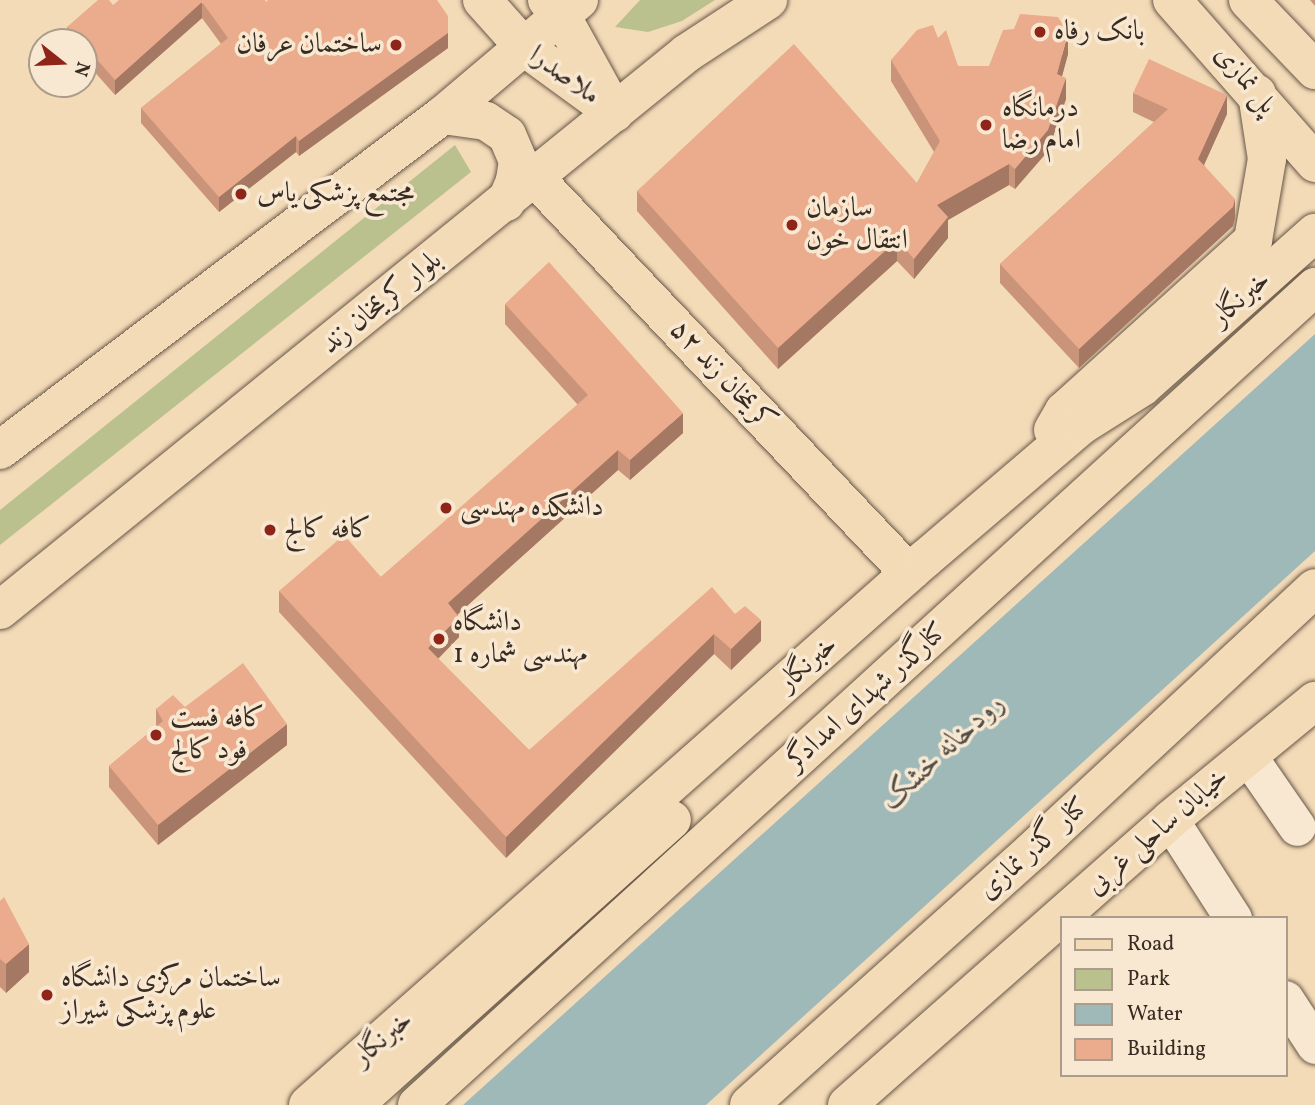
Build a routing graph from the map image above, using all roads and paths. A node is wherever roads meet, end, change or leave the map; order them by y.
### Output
1 (482, 0) edge
2 (768, 0) edge
3 (1172, 0) edge
4 (1248, 0) edge
5 (563, 6) edge
6 (524, 47) junction
7 (1315, 70) edge
8 (1257, 94) junction
9 (615, 113) junction
10 (443, 115) junction
11 (1315, 163) edge
12 (535, 178) junction
13 (506, 202) junction
14 (1315, 233) edge
15 (1315, 287) edge
16 (1142, 387) junction
17 (0, 450) edge
18 (1029, 471) junction
19 (909, 573) junction
20 (1315, 588) edge
21 (0, 610) edge
22 (1315, 701) edge
23 (1248, 756) junction
24 (1170, 820) junction
25 (1297, 827) dead end
26 (1061, 916) edge
27 (1232, 916) edge
28 (1060, 917) edge
29 (308, 1105) edge
30 (354, 1105) edge
31 (417, 1105) edge
32 (749, 1105) edge
33 (847, 1105) edge

1 - 6 main road, ملاصدرا
2 - 9 main road, بلوار کریمخان زند
3 - 8 main road, پل نمازی
4 - 7 main road, پل نمازی
5 - 6 main road
5 - 9 main road, ملاصدرا
6 - 9 main road, ملاصدرا
6 - 10 main road
8 - 11 main road, پل نمازی
8 - 18 main road
9 - 12 main road, بلوار کریمخان زند
10 - 13 main road
10 - 17 main road
12 - 13 main road, بلوار کریمخان زند
12 - 19 main road, کریمخان زند ۵۲
13 - 21 main road, بلوار کریمخان زند
14 - 16 main road, خبرنگار
15 - 31 main road, کنارگذر شهدای امدادگر
16 - 18 main road, خبرنگار
16 - 30 main road
18 - 19 main road, خبرنگار
19 - 29 main road, خبرنگار
20 - 32 main road, کنار گذر نمازی
22 - 23 main road, خیابان ساحلی غربی
23 - 24 main road, خیابان ساحلی غربی
23 - 25 street
24 - 26 main road, خیابان ساحلی غربی
24 - 27 street
28 - 33 main road, خیابان ساحلی غربی

